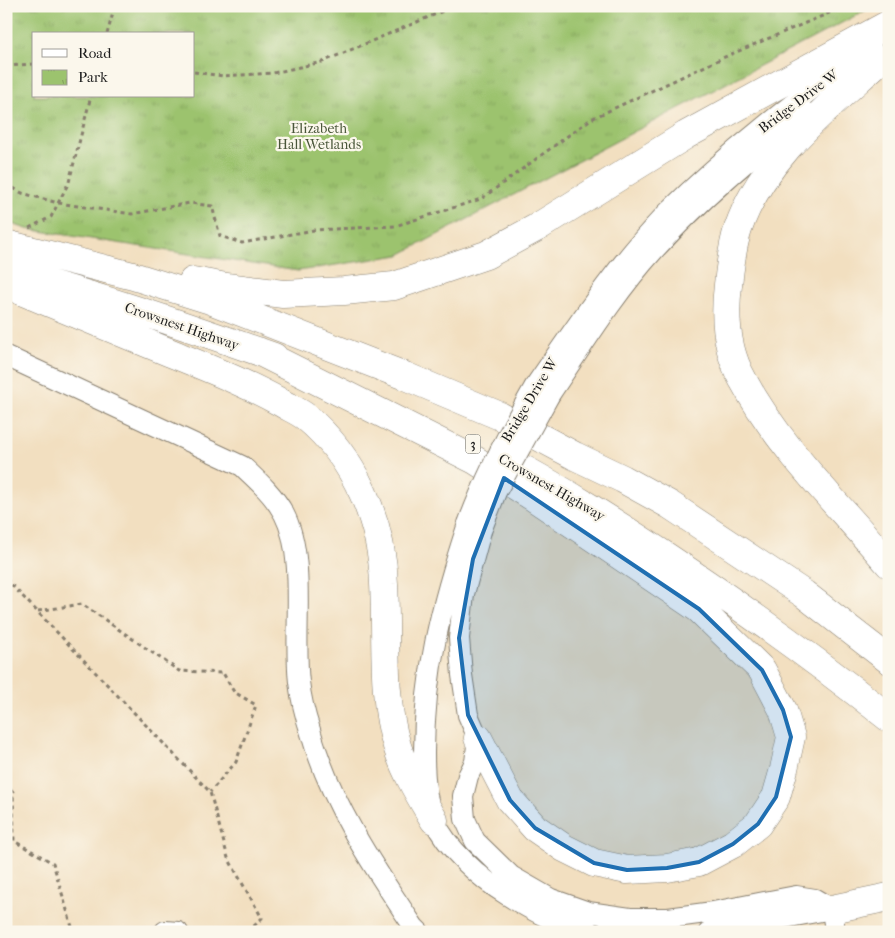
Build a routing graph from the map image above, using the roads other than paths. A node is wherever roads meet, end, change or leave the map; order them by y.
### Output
1 (889, 24) edge
2 (889, 32) edge
3 (884, 57) edge
4 (13, 238) edge
5 (6, 272) edge
6 (6, 284) edge
7 (258, 351) junction
8 (6, 356) edge
9 (543, 390) junction
10 (475, 528) junction
11 (889, 564) edge
12 (889, 660) edge
13 (889, 718) edge
14 (478, 738) junction
15 (434, 820) junction
16 (889, 897) edge
17 (833, 921) edge
18 (166, 931) edge
19 (178, 932) edge
20 (419, 932) edge
21 (590, 932) edge
22 (709, 932) edge

1 - 4 highway
2 - 9 street, Bridge Drive W
3 - 9 street, Bridge Drive W
3 - 11 highway
4 - 12 highway
5 - 7 highway, Crowsnest Highway / 3
6 - 15 highway
7 - 13 highway, Crowsnest Highway / 3
7 - 14 highway
8 - 20 street
9 - 10 street, Bridge Drive W, bridge
10 - 14 street, Bridge Drive W
10 - 15 street, Bridge Drive W
14 - 17 street
15 - 21 street, Bridge Drive W
16 - 17 highway
17 - 22 street
18 - 19 street

